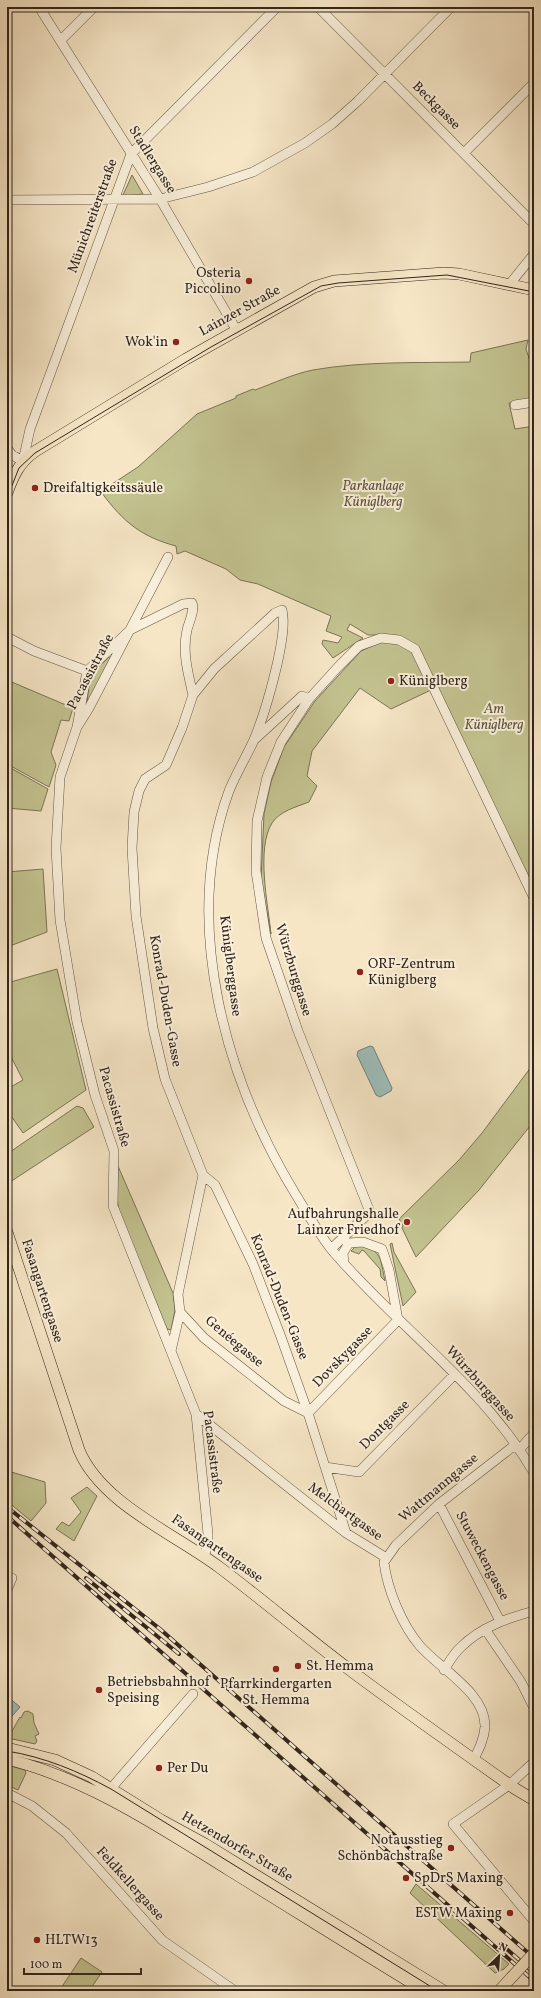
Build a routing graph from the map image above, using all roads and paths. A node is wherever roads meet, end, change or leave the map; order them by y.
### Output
1 (39, 7) edge
2 (94, 7) edge
3 (277, 7) edge
4 (318, 7) edge
5 (451, 7) edge
6 (61, 40) junction
7 (385, 74) junction
8 (534, 83) edge
9 (464, 153) junction
10 (131, 154) junction
11 (114, 198) junction
12 (160, 199) junction
13 (7, 200) edge
14 (534, 224) edge
15 (534, 254) edge
16 (509, 285) junction
17 (534, 290) edge
18 (237, 331) junction
19 (534, 402) edge
20 (515, 405) dead end
21 (7, 448) edge
22 (23, 461) junction
23 (7, 493) edge
24 (168, 557) dead end
25 (130, 630) junction
26 (7, 637) edge
27 (87, 671) junction
28 (193, 695) junction
29 (309, 699) junction
30 (77, 727) junction
31 (253, 741) junction
32 (534, 898) edge
33 (203, 1175) junction
34 (7, 1232) edge
35 (331, 1249) junction
36 (344, 1264) junction
37 (180, 1312) junction
38 (398, 1320) junction
39 (171, 1351) junction
40 (456, 1374) junction
41 (308, 1413) junction
42 (196, 1414) junction
43 (534, 1433) edge
44 (517, 1448) junction
45 (325, 1467) junction
46 (534, 1473) edge
47 (439, 1504) junction
48 (346, 1532) junction
49 (204, 1556) junction
50 (385, 1557) junction
51 (534, 1611) edge
52 (500, 1621) junction
53 (486, 1629) junction
54 (444, 1670) junction
55 (193, 1694) dead end
56 (534, 1708) edge
57 (7, 1748) edge
58 (7, 1759) edge
59 (474, 1759) junction
60 (534, 1762) edge
61 (509, 1785) junction
62 (7, 1793) edge
63 (108, 1793) junction
64 (534, 1800) edge
65 (534, 1922) edge
66 (534, 1953) edge
67 (235, 1991) edge
68 (425, 1991) edge
69 (444, 1991) edge
70 (499, 1991) edge

1 - 6 street, Stadlergasse
2 - 6 street
3 - 10 street, Münichreiterstraße
4 - 7 street, Beckgasse
5 - 7 street
6 - 10 street, Stadlergasse
7 - 9 street, Beckgasse
7 - 12 street
8 - 9 street
9 - 14 street, Beckgasse
10 - 11 street, Münichreiterstraße
10 - 12 street, Stadlergasse
11 - 12 street
11 - 13 street
11 - 22 street, Münichreiterstraße
12 - 18 street, Stadlergasse
15 - 16 street
16 - 17 main road, Lainzer Straße
16 - 18 main road, Lainzer Straße
18 - 22 main road, Lainzer Straße
19 - 20 street
21 - 22 street
22 - 23 main road, Lainzer Straße
24 - 25 street, Pacassistraße
25 - 27 street, Pacassistraße
25 - 28 street
25 - 30 street, Pacassistraße
26 - 27 street
27 - 30 street, Pacassistraße
28 - 31 street, Küniglberggasse
28 - 33 street, Konrad-Duden-Gasse
29 - 31 street
29 - 32 street, Würzburggasse
29 - 35 street, Würzburggasse
30 - 39 street, Pacassistraße
31 - 35 street, Küniglberggasse
33 - 37 street
33 - 41 street, Konrad-Duden-Gasse
34 - 49 main road, Fasangartengasse
35 - 36 street
36 - 38 street, Würzburggasse
36 - 38 street
37 - 39 street
37 - 41 street, Genéegasse
38 - 40 street, Würzburggasse
38 - 41 street, Dovskygasse
39 - 42 street, Pacassistraße
40 - 44 street, Würzburggasse
40 - 45 street, Dontgasse
41 - 45 street, Konrad-Duden-Gasse
42 - 48 street, Melchartgasse
42 - 49 street, Pacassistraße
43 - 44 street, Wattmanngasse
44 - 46 street, Würzburggasse
44 - 47 street, Wattmanngasse
45 - 48 street, Konrad-Duden-Gasse
47 - 50 street, Wattmanngasse
47 - 52 street, Stuweckengasse
48 - 50 street, Melchartgasse
49 - 59 main road, Fasangartengasse
50 - 54 street, Melchartgasse
51 - 52 street
52 - 53 street
53 - 54 street
53 - 56 street
54 - 59 street, Melchartgasse
55 - 63 street
57 - 63 main road, Hetzendorfer Straße
58 - 63 main road, Hetzendorfer Straße
59 - 61 main road, Fasangartengasse
60 - 61 street
61 - 64 main road, Fasangartengasse
61 - 65 street
62 - 67 street, Feldkellergasse
63 - 68 main road, Hetzendorfer Straße
63 - 69 main road, Hetzendorfer Straße
66 - 70 main road, bridge

